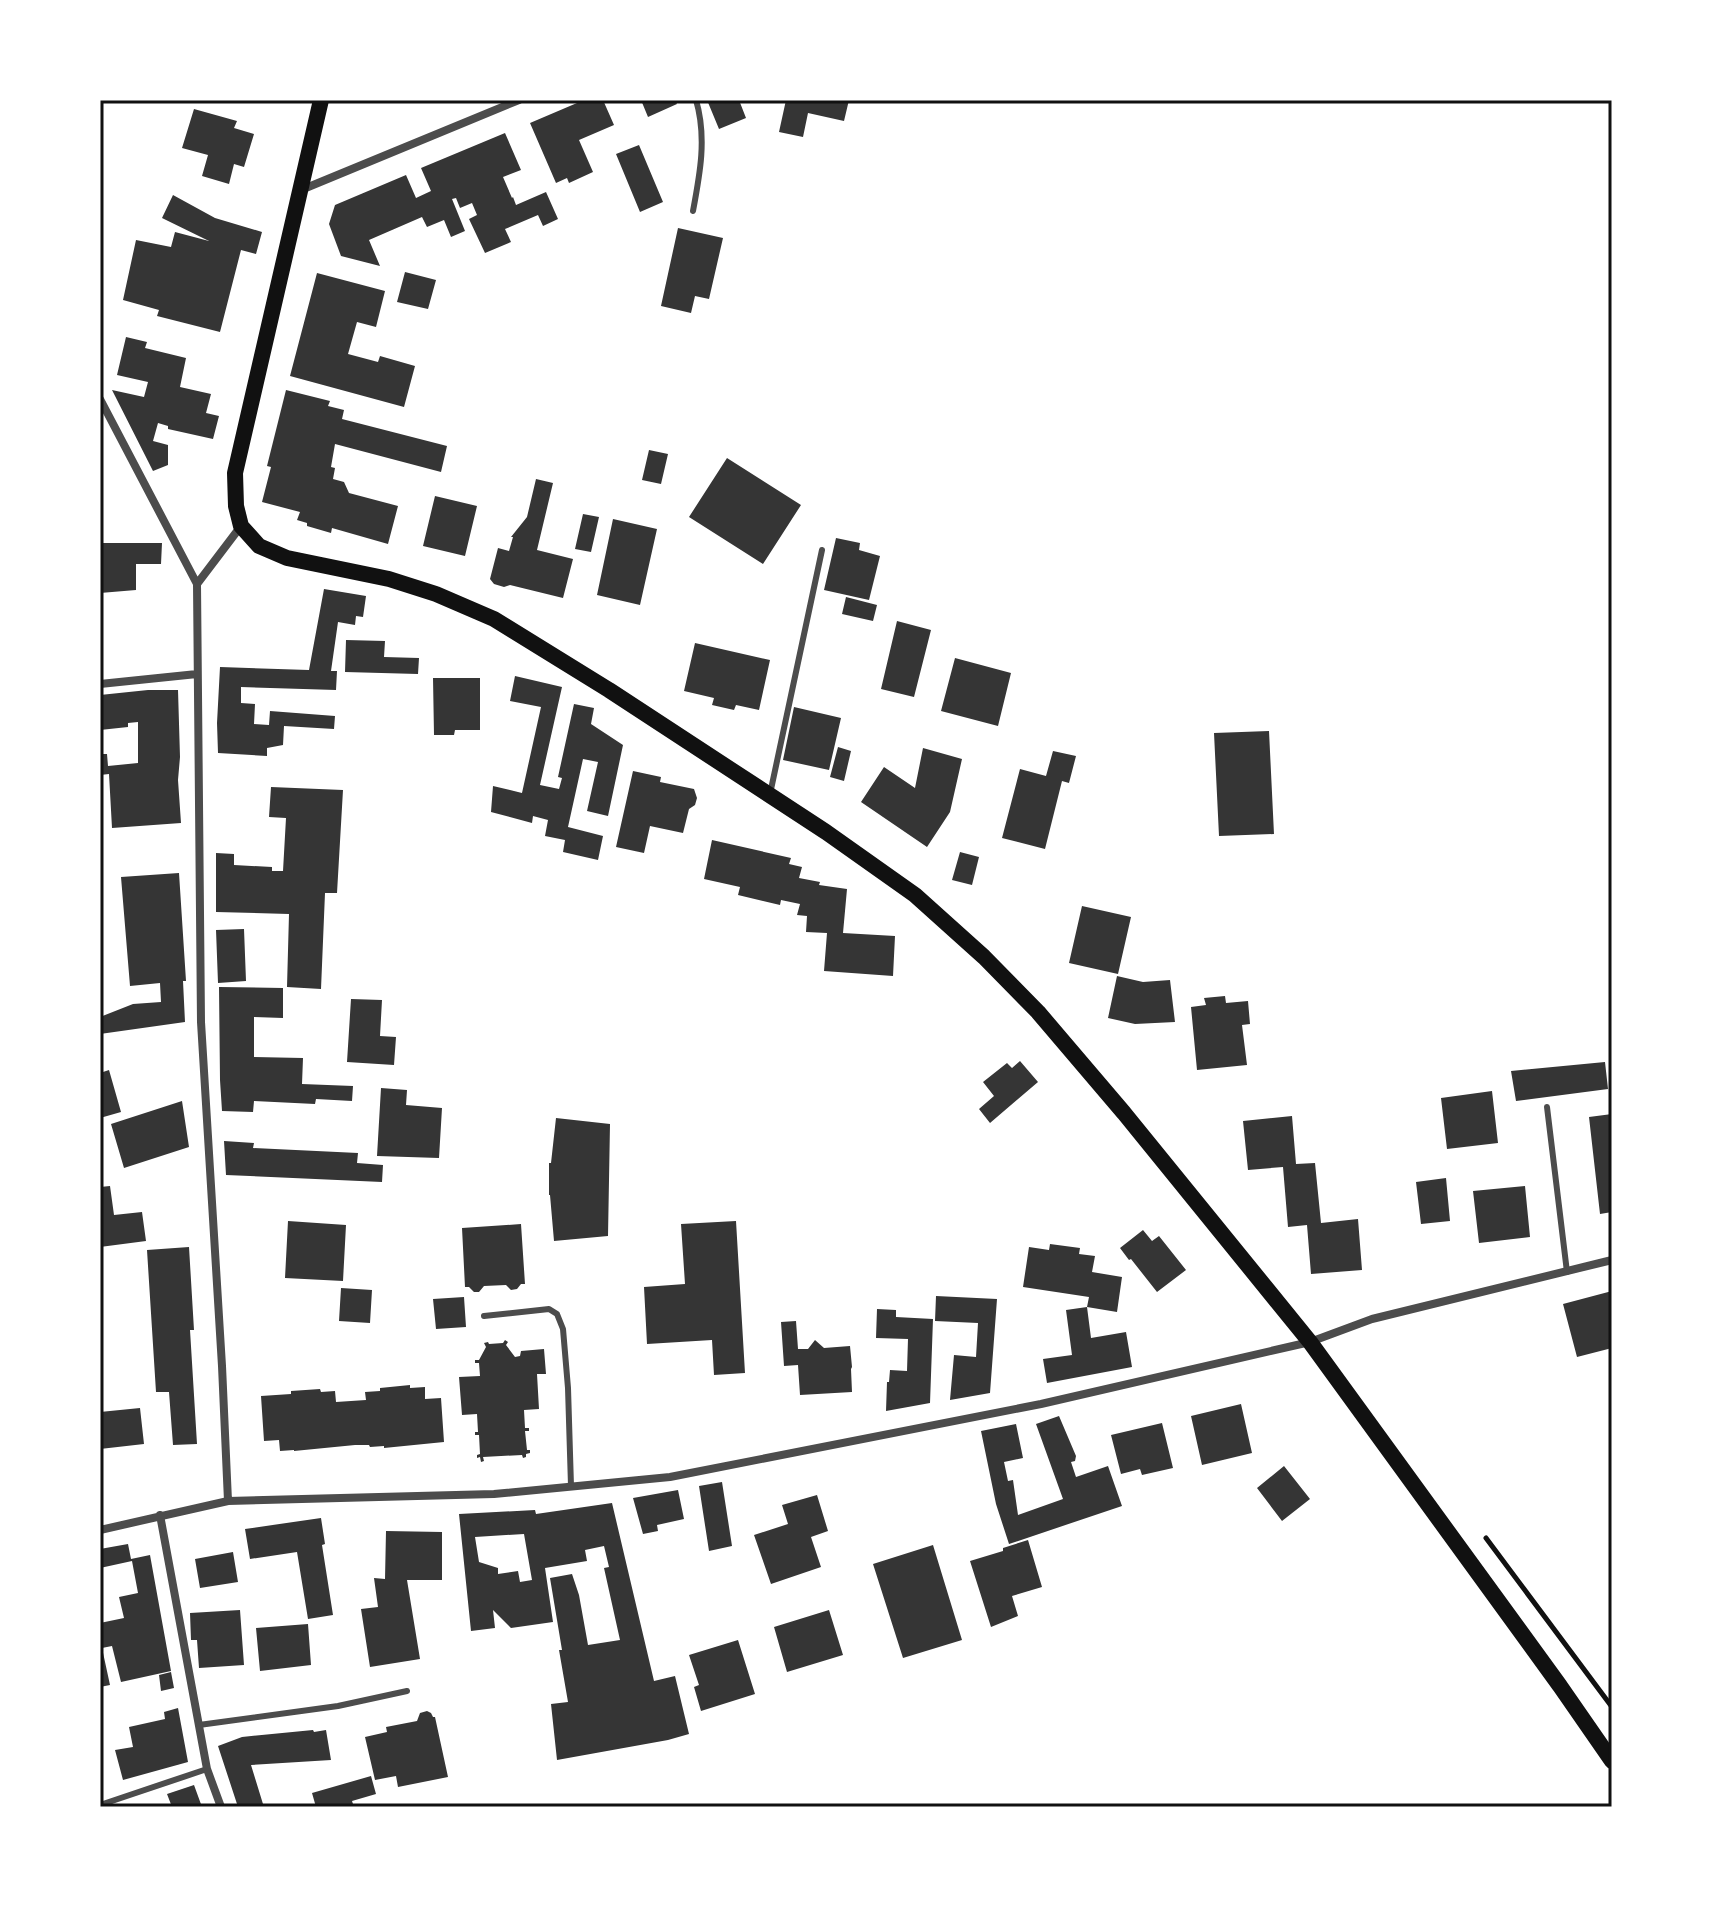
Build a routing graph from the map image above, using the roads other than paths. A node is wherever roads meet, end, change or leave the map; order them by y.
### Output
1 (321, 100) edge
2 (519, 100) edge
3 (696, 100) edge
4 (301, 190) junction
5 (693, 211) dead end
6 (100, 399) edge
7 (241, 526) junction
8 (822, 550) dead end
9 (197, 584) junction
10 (197, 674) junction
11 (100, 684) edge
12 (770, 794) junction
13 (1547, 1107) dead end
14 (1612, 1260) edge
15 (1567, 1272) junction
16 (484, 1316) dead end
17 (1310, 1342) junction
18 (571, 1486) junction
19 (228, 1501) junction
20 (160, 1515) junction
21 (100, 1530) edge
22 (407, 1691) dead end
23 (199, 1725) junction
24 (1612, 1761) edge
25 (207, 1769) junction
26 (100, 1805) edge
27 (221, 1807) edge

1 - 4 main road
2 - 4 street
3 - 5 lane
4 - 7 main road
6 - 9 street
7 - 9 street
7 - 12 main road
8 - 12 lane
9 - 10 street
10 - 11 street
10 - 19 street
12 - 17 main road
13 - 15 lane
14 - 15 street
15 - 17 street
16 - 18 lane
17 - 18 street
17 - 24 main road
18 - 19 street
19 - 20 street
20 - 21 street
20 - 23 street
22 - 23 lane
23 - 25 street
25 - 26 lane
25 - 27 street

